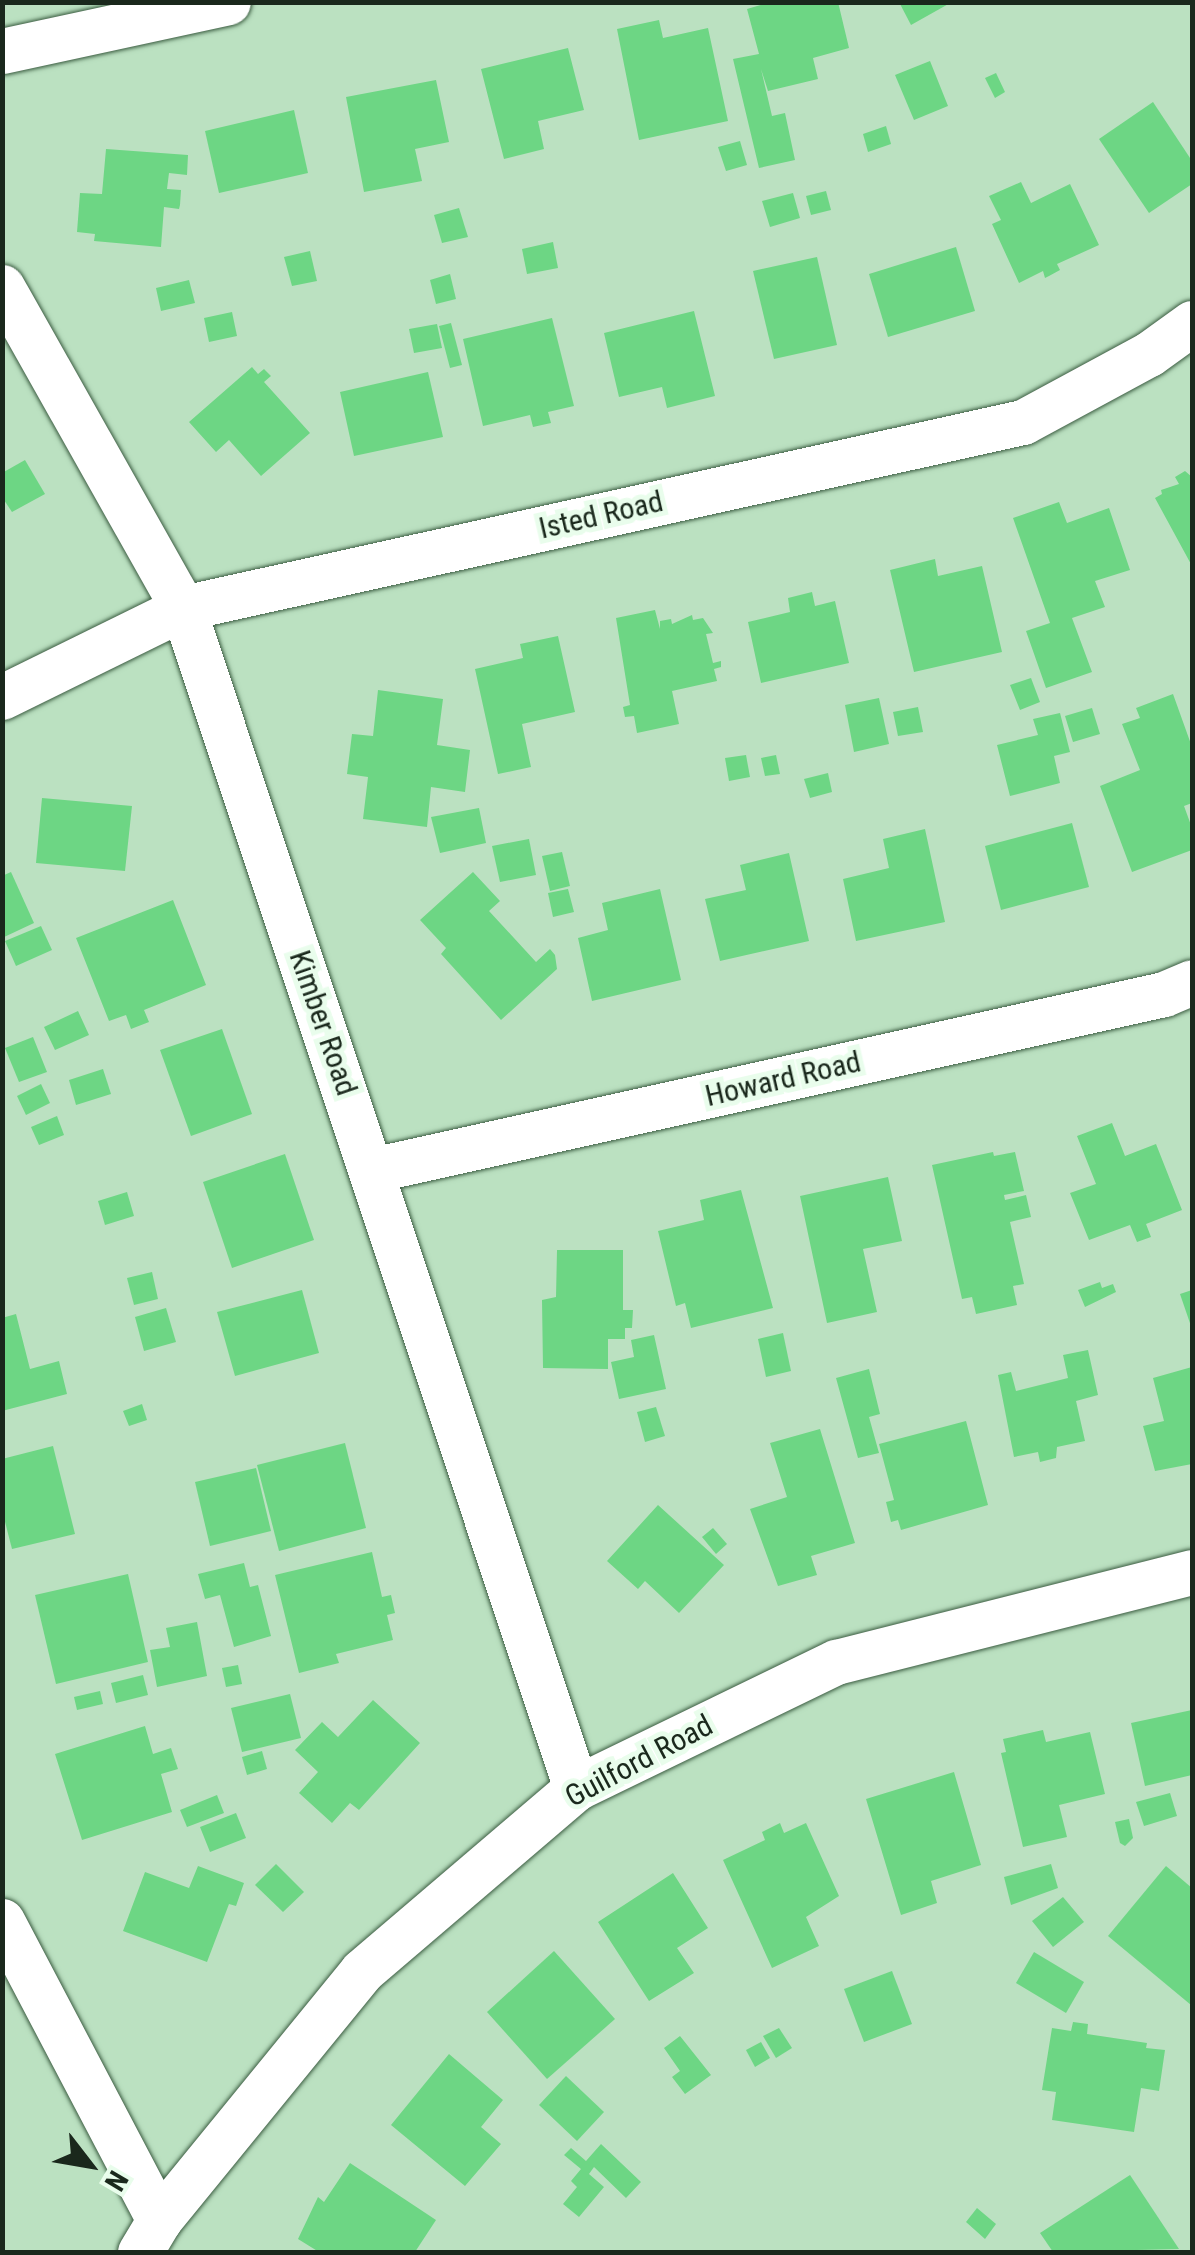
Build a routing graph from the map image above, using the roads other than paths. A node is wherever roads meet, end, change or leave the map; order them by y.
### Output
1 (228, 2) edge
2 (2, 51) edge
3 (2, 287) edge
4 (1192, 323) edge
5 (183, 608) junction
6 (2, 697) edge
7 (1192, 982) edge
8 (372, 1170) junction
9 (1192, 1572) edge
10 (576, 1788) junction
11 (2, 1921) edge
12 (150, 2236) edge

1 - 2 street
3 - 5 street, Kimber Road
4 - 5 street, Isted Road
5 - 6 street, Isted Road
5 - 8 street, Kimber Road
7 - 8 street, Howard Road
8 - 10 street, Kimber Road
9 - 10 street, Guilford Road
10 - 12 street, Guilford Road
11 - 12 street

